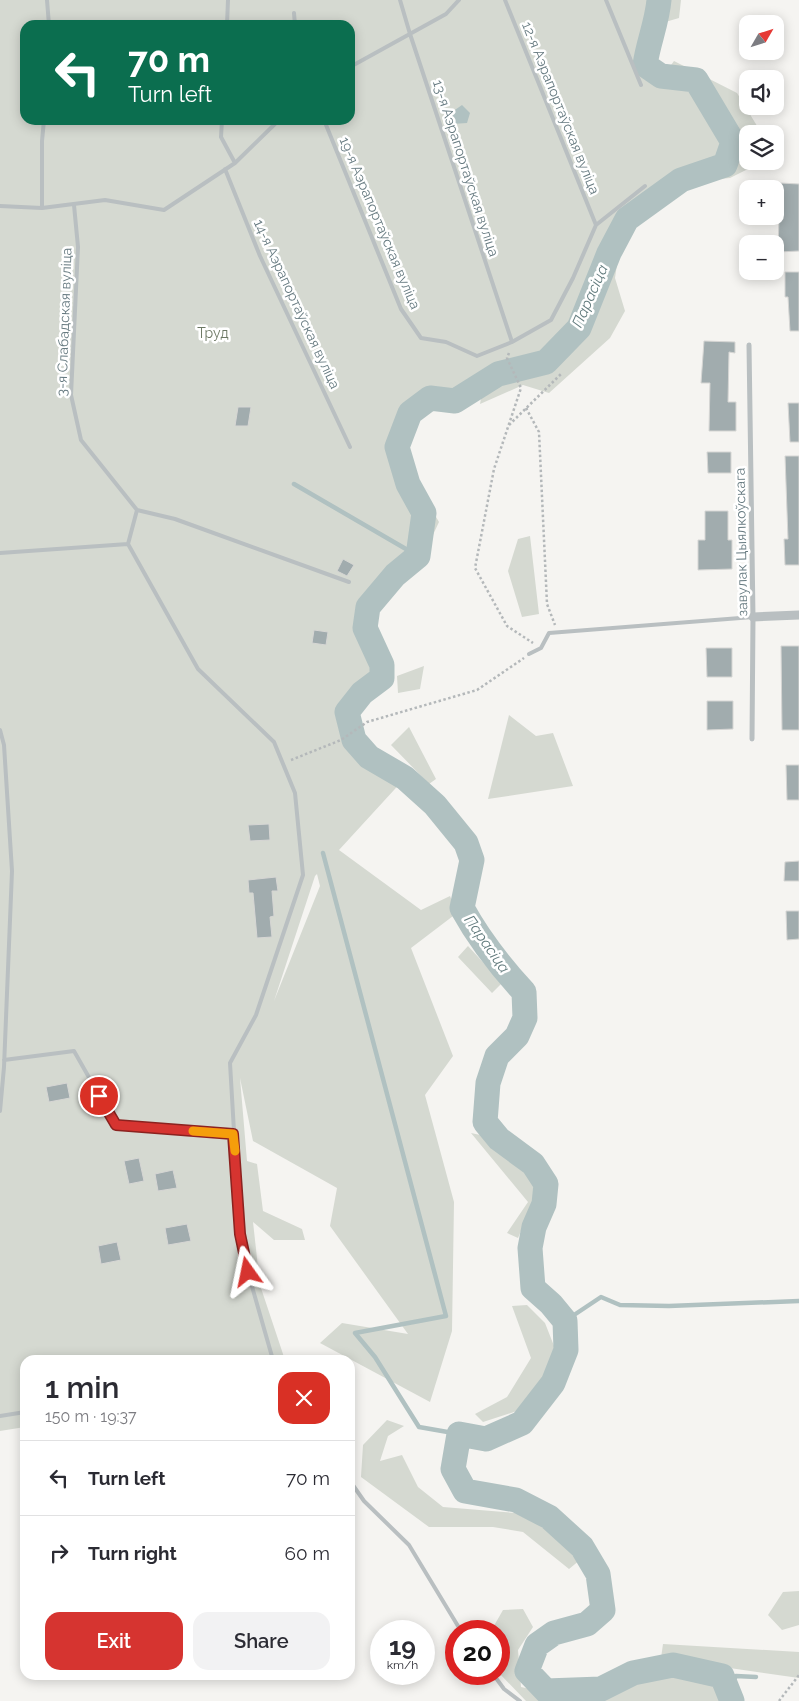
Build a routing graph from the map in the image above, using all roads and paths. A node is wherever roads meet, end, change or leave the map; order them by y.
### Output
1 (47, 0) edge
2 (228, 0) edge
3 (400, 0) edge
4 (459, 0) edge
5 (505, 0) edge
6 (606, 0) edge
7 (294, 12) dead end
8 (49, 20) edge
9 (227, 20) edge
10 (295, 20) edge
11 (410, 34) junction
12 (355, 64) edge
13 (641, 84) dead end
14 (44, 125) edge
15 (222, 125) edge
16 (274, 125) edge
17 (326, 125) edge
18 (235, 163) junction
19 (225, 169) junction
20 (645, 186) dead end
21 (74, 205) junction
22 (0, 206) edge
23 (42, 208) junction
24 (596, 225) junction
25 (512, 342) junction
26 (749, 345) dead end
27 (508, 358) dead end
28 (561, 374) dead end
29 (526, 408) junction
30 (508, 426) junction
31 (350, 447) dead end
32 (137, 510) junction
33 (128, 544) junction
34 (0, 552) edge
35 (349, 582) dead end
36 (799, 615) edge
37 (753, 617) junction
38 (558, 634) junction
39 (541, 648) junction
40 (529, 654) joint
41 (0, 730) edge
42 (752, 739) dead end
43 (283, 763) junction
44 (4, 1060) junction
45 (0, 1111) edge
46 (233, 1134) junction
47 (272, 1355) edge
48 (20, 1413) edge
49 (0, 1416) edge
50 (355, 1488) edge
51 (454, 1620) edge
52 (799, 1675) edge
53 (501, 1685) edge
54 (520, 1701) edge
55 (779, 1701) edge

1 - 8 lane
2 - 9 lane
3 - 11 lane, 13-я Аэрапортаўская вуліца
4 - 11 lane
5 - 24 lane, 12-я Аэрапортаўская вуліца
6 - 13 lane
7 - 10 lane
11 - 12 lane
11 - 25 lane, 13-я Аэрапортаўская вуліца
14 - 23 lane
15 - 18 lane
16 - 18 lane
17 - 25 lane, 19-я Аэрапортаўская вуліца
18 - 19 lane
19 - 21 lane
19 - 31 lane, 14-я Аэрапортаўская вуліца
20 - 24 lane
21 - 23 lane
21 - 32 lane, 3-я Слабадская вуліца
22 - 23 lane
24 - 25 lane, 19-я Аэрапортаўская вуліца
26 - 37 street, завулак Цыялкоўскага
27 - 30 path
28 - 29 path
29 - 30 path
29 - 38 path
30 - 39 path
32 - 33 lane
32 - 35 lane
33 - 34 lane
33 - 43 lane
36 - 37 street
37 - 38 lane
37 - 42 street, завулак Цыялкоўскага
38 - 39 lane
39 - 40 lane
40 - 43 path
41 - 44 lane
43 - 46 lane
44 - 45 lane
44 - 46 lane
46 - 47 lane
48 - 49 lane
50 - 51 lane
52 - 55 path
53 - 54 lane

